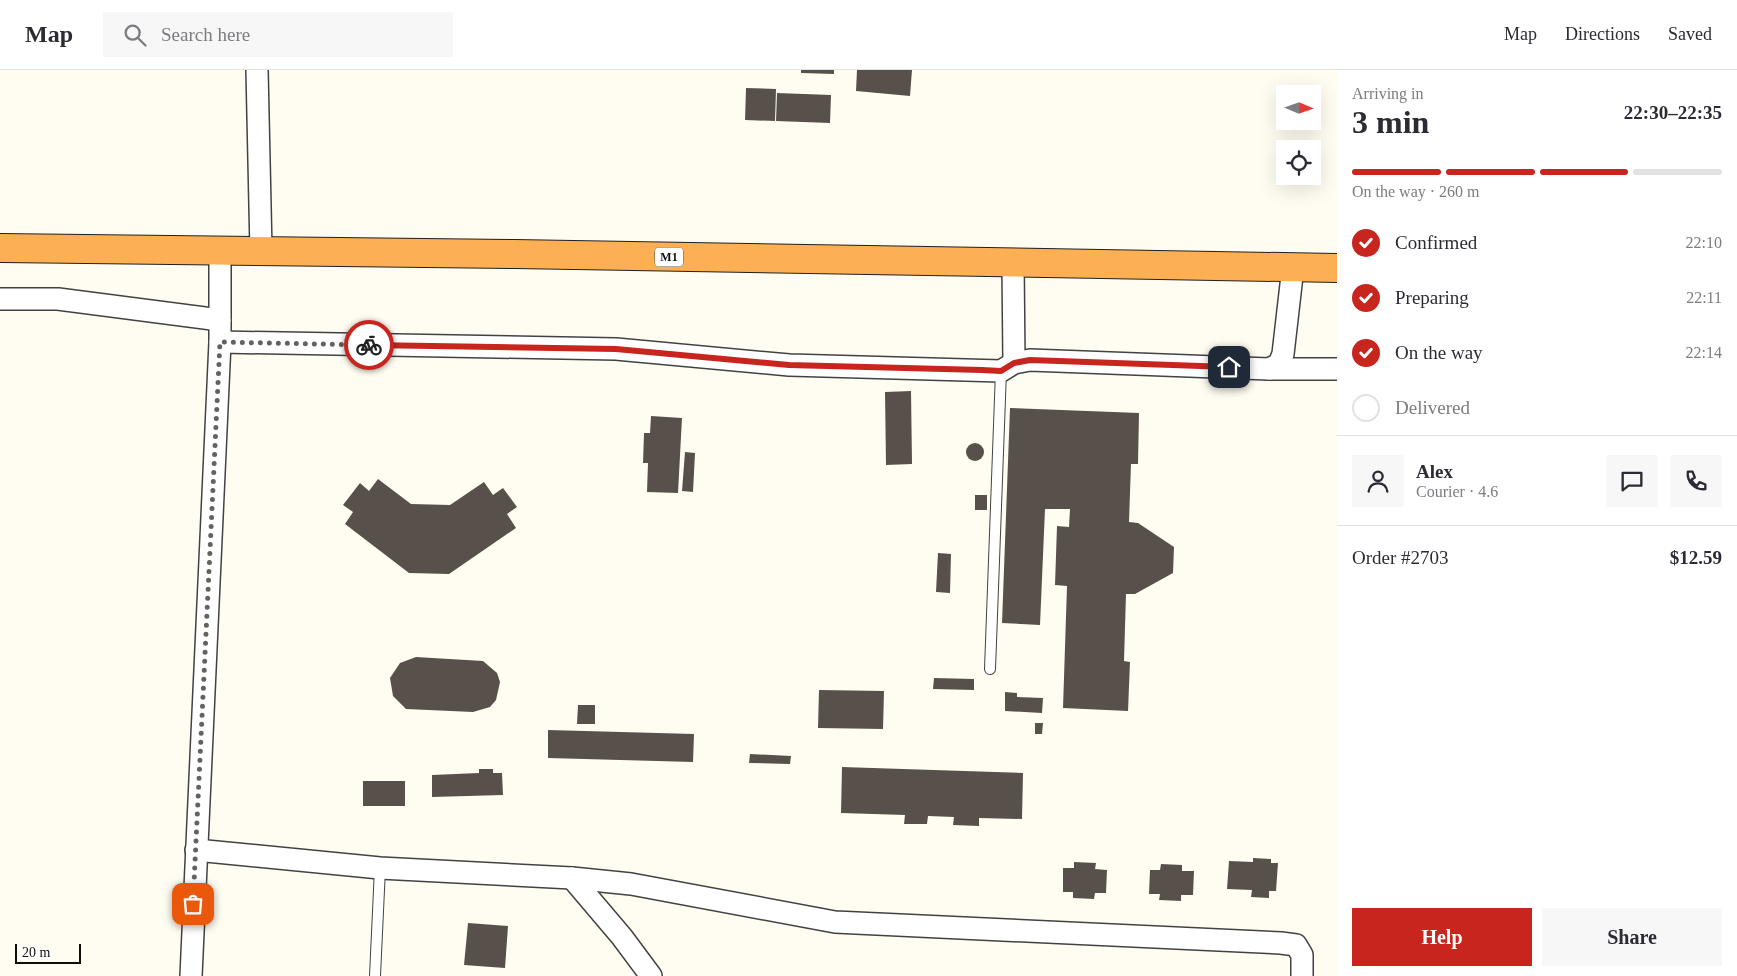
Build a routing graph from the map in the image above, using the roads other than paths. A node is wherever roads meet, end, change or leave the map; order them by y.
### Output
1 (257, 70) edge
2 (0, 248) edge
3 (261, 251) junction
4 (220, 252) junction
5 (1013, 263) junction
6 (1293, 267) junction
7 (1337, 268) edge
8 (0, 299) edge
9 (220, 320) junction
10 (220, 342) junction
11 (1008, 367) junction
12 (1269, 369) junction
13 (1337, 369) edge
14 (990, 669) dead end
15 (196, 850) junction
16 (380, 868) junction
17 (572, 878) junction
18 (190, 976) edge
19 (375, 976) edge
20 (651, 976) edge
21 (1302, 976) edge

1 - 3 street
2 - 4 highway, M1
3 - 4 highway, M1
3 - 5 highway, M1
4 - 9 street
5 - 6 highway, M1
5 - 11 street
6 - 7 highway, M1
6 - 12 street
8 - 9 street
9 - 10 street
10 - 11 street
10 - 15 street
11 - 12 street
11 - 14 lane
12 - 13 street
15 - 16 street
15 - 18 street
16 - 17 street
16 - 19 lane
17 - 20 street
17 - 21 street

